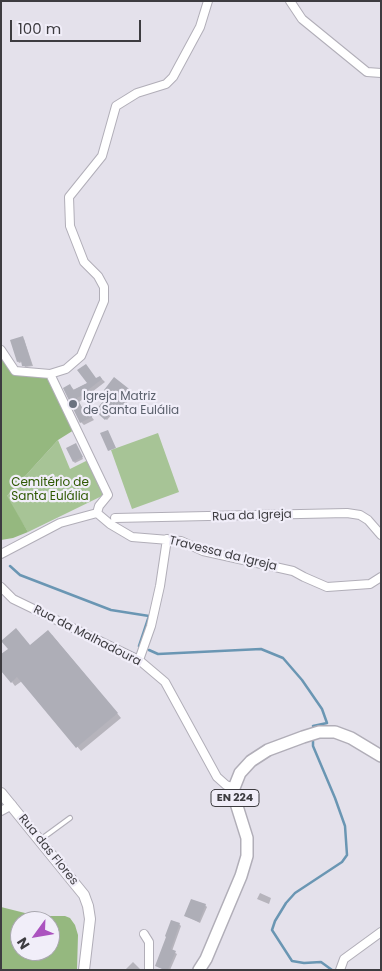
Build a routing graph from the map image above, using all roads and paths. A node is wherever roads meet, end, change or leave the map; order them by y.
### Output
1 (208, 1) edge
2 (290, 1) edge
3 (381, 73) edge
4 (1, 350) edge
5 (50, 374) junction
6 (97, 513) junction
7 (116, 518) dead end
8 (381, 535) edge
9 (167, 539) junction
10 (1, 554) edge
11 (381, 576) edge
12 (1, 587) edge
13 (139, 660) junction
14 (381, 756) edge
15 (234, 788) junction
16 (1, 792) edge
17 (12, 805) junction
18 (1, 811) edge
19 (70, 818) dead end
20 (40, 840) junction
21 (381, 932) edge
22 (144, 934) dead end
23 (84, 970) edge
24 (149, 970) edge
25 (199, 970) edge
26 (340, 970) edge

1 - 5 street
2 - 3 street
4 - 5 street
5 - 6 street
6 - 9 street, Travessa da Igreja
6 - 10 street
7 - 8 street, Rua da Igreja
9 - 11 street, Travessa da Igreja
9 - 13 street
12 - 13 street, Rua da Malhadoura
13 - 15 street, Rua da Malhadoura
14 - 15 main road, EN 224
15 - 25 main road, EN 224
16 - 17 street, Rua das Flores
17 - 18 street
17 - 20 street, Rua das Flores
19 - 20 lane
20 - 23 street, Rua das Flores
21 - 26 street
22 - 24 street

